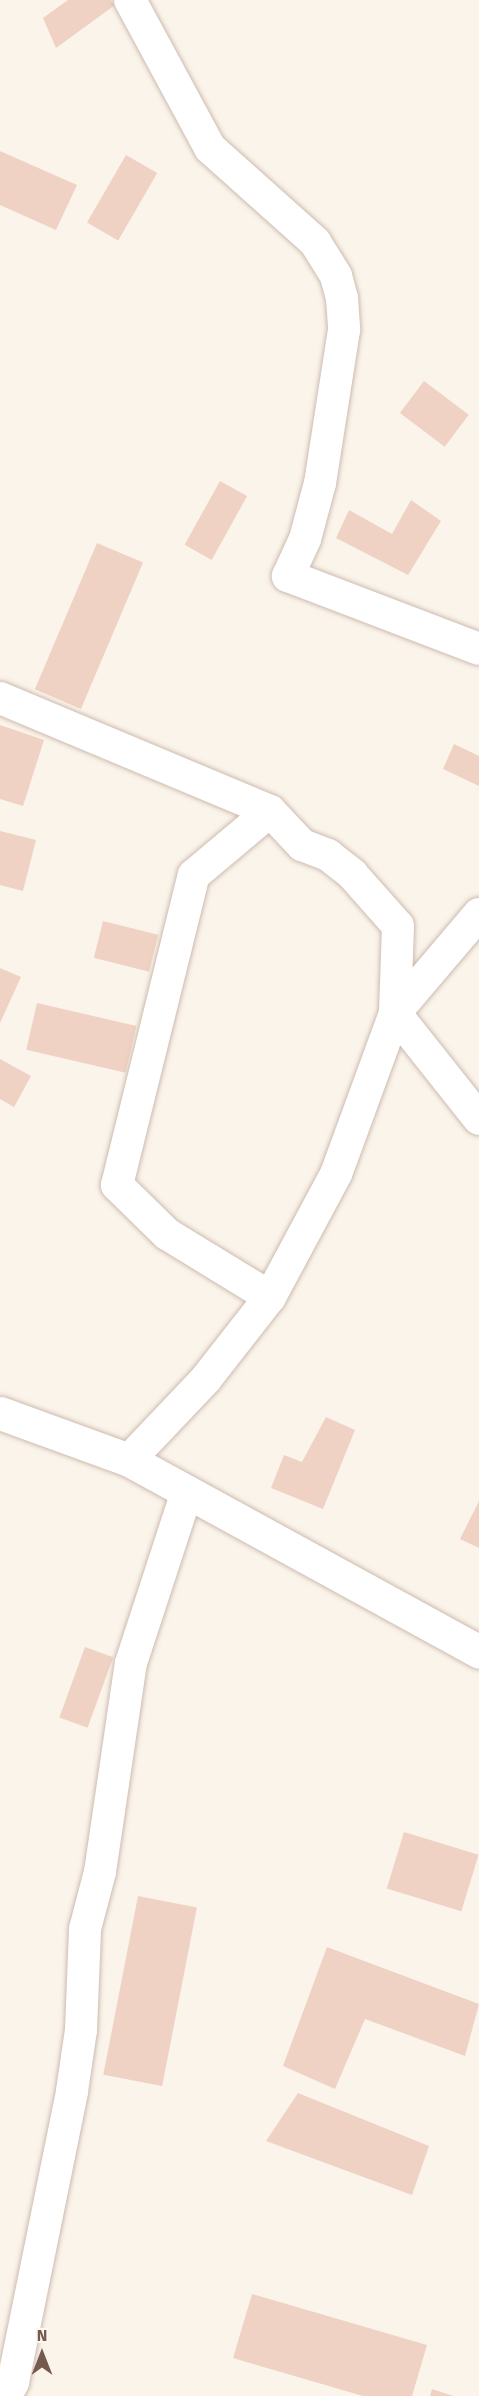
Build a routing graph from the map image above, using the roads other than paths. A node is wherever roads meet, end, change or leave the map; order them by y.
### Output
1 (130, 0) edge
2 (479, 649) edge
3 (0, 698) edge
4 (270, 811) junction
5 (479, 915) edge
6 (395, 1013) junction
7 (479, 1119) edge
8 (270, 1297) junction
9 (0, 1413) edge
10 (129, 1460) junction
11 (187, 1492) junction
12 (479, 1652) edge
13 (6, 2396) edge

1 - 2 street
3 - 4 street
4 - 6 street
4 - 8 street
5 - 6 street
6 - 7 street
6 - 8 street
8 - 10 street
9 - 10 main road
10 - 11 main road
11 - 12 main road
11 - 13 street

